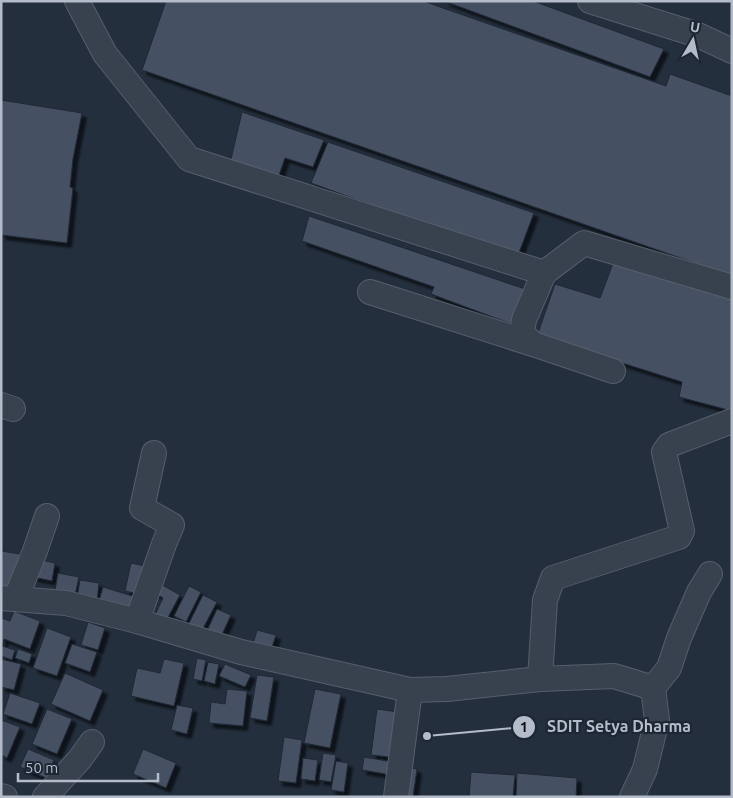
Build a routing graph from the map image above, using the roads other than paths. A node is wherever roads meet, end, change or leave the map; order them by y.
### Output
1 (77, 1) edge
2 (590, 1) edge
3 (732, 51) edge
4 (544, 273) junction
5 (732, 286) edge
6 (370, 292) dead end
7 (532, 344) junction
8 (613, 371) dead end
9 (732, 421) edge
10 (154, 453) dead end
11 (47, 516) dead end
12 (710, 574) dead end
13 (8, 598) edge
14 (137, 621) junction
15 (540, 679) junction
16 (654, 688) junction
17 (410, 690) junction
18 (92, 742) dead end
19 (45, 797) edge
20 (396, 797) edge
21 (632, 797) edge

1 - 4 street
2 - 3 street
4 - 5 street
4 - 7 street
6 - 7 street
7 - 8 street
9 - 15 street
10 - 14 street
11 - 13 street
12 - 16 street
13 - 14 street
14 - 17 street
15 - 16 street
15 - 17 street
16 - 21 street
17 - 20 street
18 - 19 street

